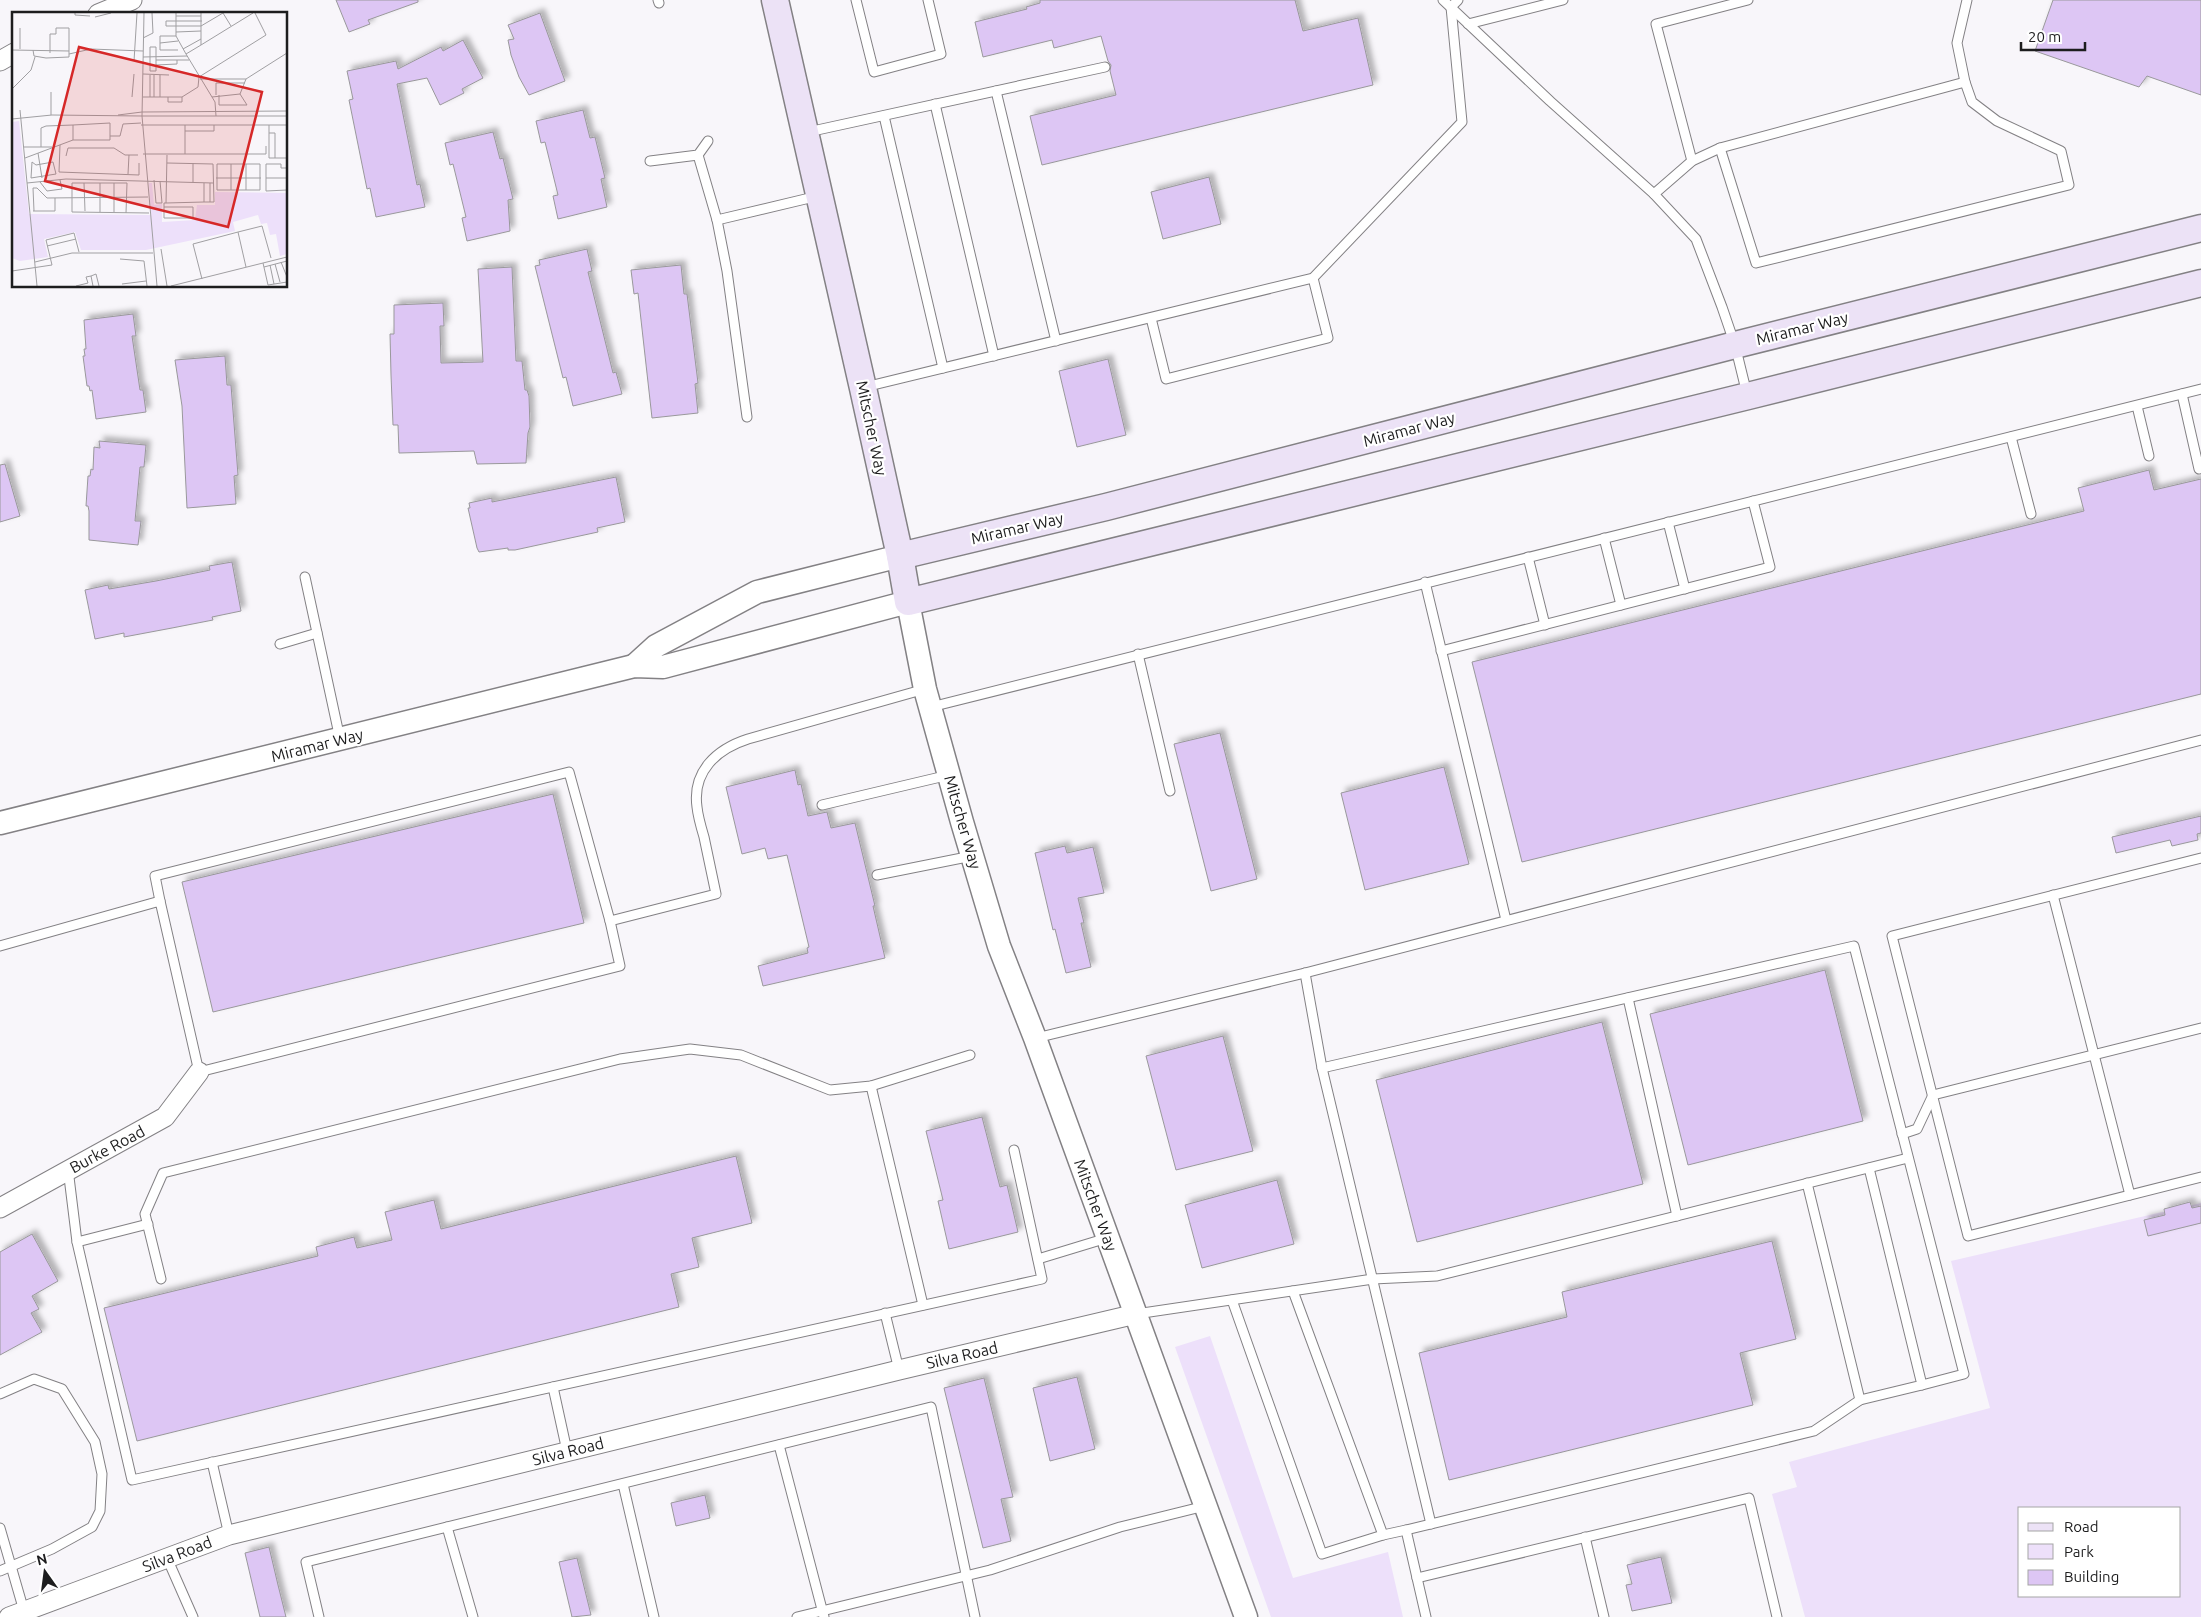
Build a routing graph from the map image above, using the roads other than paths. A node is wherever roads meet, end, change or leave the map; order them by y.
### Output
1 (132, 0) edge
2 (775, 0) edge
3 (856, 0) edge
4 (928, 0) edge
5 (1443, 0) edge
6 (1458, 0) edge
7 (1562, 0) edge
8 (1748, 0) edge
9 (1967, 0) edge
10 (1451, 7) junction
11 (103, 12) edge
12 (1468, 24) junction
13 (12, 54) edge
14 (0, 61) edge
15 (1105, 68) dead end
16 (1965, 82) junction
17 (996, 91) junction
18 (935, 104) junction
19 (884, 116) junction
20 (806, 133) junction
21 (708, 142) dead end
22 (1720, 148) junction
23 (698, 155) junction
24 (650, 161) dead end
25 (1692, 161) junction
26 (1654, 194) junction
27 (819, 196) junction
28 (717, 220) junction
29 (2201, 228) edge
30 (1313, 278) junction
31 (2201, 283) edge
32 (1151, 318) junction
33 (1056, 341) junction
34 (1735, 345) junction
35 (994, 356) junction
36 (944, 368) junction
37 (863, 388) junction
38 (2201, 390) edge
39 (2182, 394) junction
40 (1748, 396) junction
41 (2137, 406) junction
42 (747, 418) dead end
43 (2011, 436) junction
44 (2149, 456) dead end
45 (2199, 469) dead end
46 (1753, 500) junction
47 (2031, 514) dead end
48 (1668, 522) junction
49 (1604, 538) junction
50 (900, 556) junction
51 (1528, 557) junction
52 (305, 577) dead end
53 (1425, 582) junction
54 (1685, 589) junction
55 (908, 602) junction
56 (1621, 605) junction
57 (1545, 625) junction
58 (317, 633) junction
59 (280, 644) dead end
60 (1441, 651) junction
61 (1138, 654) junction
62 (634, 666) junction
63 (928, 698) junction
64 (340, 740) junction
65 (2201, 740) edge
66 (949, 774) junction
67 (1170, 791) dead end
68 (822, 805) dead end
69 (0, 824) edge
70 (972, 856) junction
71 (2201, 858) edge
72 (877, 875) dead end
73 (2054, 895) junction
74 (160, 901) junction
75 (1506, 920) junction
76 (610, 921) junction
77 (0, 946) edge
78 (1304, 973) junction
79 (1628, 998) junction
80 (2201, 1028) edge
81 (1035, 1038) junction
82 (970, 1055) dead end
83 (2094, 1055) junction
84 (1322, 1068) junction
85 (199, 1072) junction
86 (871, 1086) junction
87 (1933, 1096) junction
88 (1902, 1134) junction
89 (1014, 1150) dead end
90 (1908, 1158) junction
91 (1868, 1168) junction
92 (68, 1169) junction
93 (2201, 1177) edge
94 (1807, 1183) junction
95 (21, 1195) junction
96 (2130, 1195) junction
97 (0, 1200) edge
98 (0, 1208) edge
99 (1677, 1216) junction
100 (148, 1224) junction
101 (1108, 1238) junction
102 (77, 1242) junction
103 (1038, 1259) junction
104 (161, 1279) dead end
105 (1373, 1279) junction
106 (1293, 1290) junction
107 (1232, 1300) junction
108 (923, 1305) junction
109 (885, 1313) junction
110 (1136, 1314) junction
111 (899, 1370) junction
112 (1922, 1385) junction
113 (553, 1387) junction
114 (0, 1394) edge
115 (1860, 1400) junction
116 (779, 1445) junction
117 (567, 1452) junction
118 (212, 1462) junction
119 (623, 1484) junction
120 (1205, 1506) junction
121 (1431, 1524) junction
122 (447, 1527) junction
123 (0, 1528) edge
124 (1406, 1530) junction
125 (1383, 1534) junction
126 (229, 1535) junction
127 (1585, 1538) junction
128 (167, 1558) junction
129 (12, 1568) junction
130 (0, 1571) edge
131 (965, 1576) junction
132 (1417, 1578) junction
133 (17, 1614) edge
134 (823, 1614) edge
135 (193, 1617) edge
136 (319, 1617) edge
137 (473, 1617) edge
138 (654, 1617) edge
139 (797, 1617) edge
140 (975, 1617) edge
141 (1246, 1617) edge
142 (1426, 1617) edge
143 (1604, 1617) edge
144 (1777, 1617) edge

1 - 11 street
2 - 20 main road, Mitscher Way
3 - 4 lane
5 - 10 lane
6 - 10 lane
7 - 12 lane
8 - 25 lane
9 - 16 lane
10 - 12 lane
10 - 30 lane
12 - 26 lane
13 - 14 street
15 - 17 lane
16 - 22 lane
16 - 22 lane
17 - 18 lane
17 - 33 lane
18 - 19 lane
18 - 35 lane
19 - 20 lane
19 - 36 lane
20 - 27 main road, Mitscher Way
21 - 23 lane
22 - 25 lane
23 - 24 lane
23 - 28 lane
25 - 26 lane
26 - 34 lane
27 - 28 lane
27 - 37 main road, Mitscher Way
28 - 42 lane
29 - 34 main road, Miramar Way
30 - 32 lane
30 - 32 lane
31 - 40 main road, Miramar Way
32 - 33 lane
33 - 35 lane
34 - 40 lane
34 - 50 main road, Miramar Way
35 - 36 lane
36 - 37 lane
37 - 50 main road, Mitscher Way
38 - 39 lane
39 - 41 lane
39 - 45 lane
40 - 55 main road, Miramar Way
41 - 43 lane
41 - 44 lane
43 - 46 lane
43 - 47 lane
46 - 48 lane
46 - 54 lane
48 - 49 lane
48 - 54 lane
49 - 51 lane
49 - 56 lane
50 - 55 main road, Mitscher Way
50 - 62 street, Miramar Way
51 - 53 lane
51 - 57 lane
52 - 58 lane
53 - 60 lane
53 - 61 lane
54 - 56 lane
55 - 62 street, Miramar Way
55 - 63 street, Mitscher Way
56 - 57 lane
57 - 60 lane
58 - 59 lane
58 - 64 lane
60 - 75 lane
61 - 63 lane
61 - 67 lane
62 - 64 street, Miramar Way
63 - 66 street, Mitscher Way
63 - 76 lane
64 - 69 street, Miramar Way
65 - 75 lane
66 - 68 lane
66 - 70 street, Mitscher Way
70 - 72 lane
70 - 81 street, Mitscher Way
71 - 73 lane
73 - 83 lane
73 - 87 lane
74 - 76 lane
74 - 77 lane
74 - 85 lane
75 - 78 lane
76 - 85 lane
78 - 81 lane
78 - 84 lane
79 - 84 lane
79 - 88 lane
79 - 99 lane
80 - 83 lane
81 - 101 street, Mitscher Way
82 - 86 lane
83 - 87 lane
83 - 96 lane
84 - 105 lane
85 - 92 street, Burke Road
86 - 100 lane
86 - 108 lane
87 - 88 lane
87 - 96 lane
88 - 90 lane
89 - 103 lane
90 - 91 lane
90 - 112 lane
91 - 94 lane
91 - 112 lane
92 - 95 street, Burke Road
92 - 102 lane
93 - 96 lane
94 - 99 lane
94 - 115 lane
95 - 97 lane
95 - 98 street, Burke Road
99 - 105 lane
100 - 102 lane
100 - 104 lane
101 - 103 lane
101 - 110 street, Mitscher Way
102 - 118 lane
103 - 108 lane
105 - 106 lane
105 - 121 lane
106 - 107 lane
106 - 125 lane
107 - 110 lane
107 - 125 lane
108 - 109 lane
109 - 111 lane
109 - 113 lane
110 - 111 street, Silva Road
110 - 120 street, Mitscher Way
111 - 117 street, Silva Road
112 - 115 lane
113 - 117 lane
113 - 118 lane
114 - 129 lane
115 - 121 lane
116 - 119 lane
116 - 131 lane
116 - 134 lane
117 - 126 street, Silva Road
118 - 126 lane
119 - 122 lane
119 - 138 lane
120 - 131 lane
120 - 141 street, Mitscher Way
121 - 124 lane
122 - 136 lane
122 - 137 lane
123 - 129 lane
124 - 125 lane
124 - 132 lane
126 - 128 street, Silva Road
127 - 132 lane
127 - 143 lane
127 - 144 lane
128 - 133 street, Silva Road
128 - 135 lane
129 - 130 lane
129 - 133 lane
131 - 134 lane
131 - 140 lane
132 - 142 lane
134 - 139 lane

